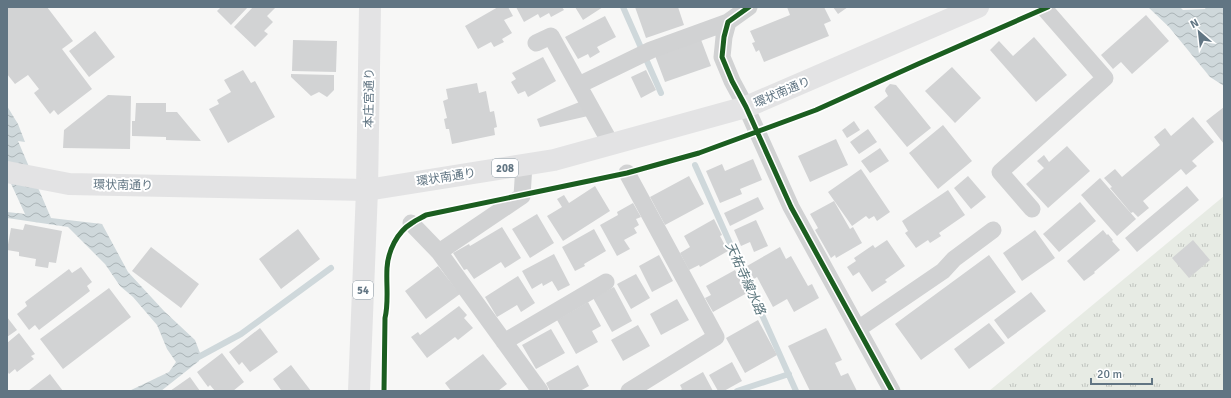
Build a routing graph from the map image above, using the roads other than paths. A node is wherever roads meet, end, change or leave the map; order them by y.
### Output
1 (370, 7) edge
2 (749, 7) edge
3 (978, 7) edge
4 (1043, 7) edge
5 (728, 22) junction
6 (536, 43) dead end
7 (579, 85) junction
8 (746, 107) junction
9 (611, 144) junction
10 (524, 165) junction
11 (7, 172) edge
12 (627, 173) dead end
13 (367, 190) junction
14 (1032, 209) dead end
15 (411, 223) dead end
16 (993, 230) dead end
17 (439, 252) junction
18 (606, 282) dead end
19 (858, 329) junction
20 (504, 342) junction
21 (360, 391) edge
22 (540, 391) edge
23 (629, 391) edge
24 (892, 391) edge

1 - 13 main road, 本庄宮通り / 54
2 - 5 street
3 - 8 main road, 環状南通り / 208
4 - 14 street
5 - 7 street
5 - 8 street
6 - 7 street
7 - 9 street
8 - 9 main road, 環状南通り / 208
8 - 19 street
9 - 10 main road, 環状南通り / 208
10 - 13 main road, 環状南通り / 208
10 - 17 street
11 - 13 main road, 環状南通り / 208
12 - 23 street
13 - 21 main road, 54
15 - 17 street
16 - 19 street
17 - 20 street
18 - 20 street
19 - 24 street
20 - 22 street

